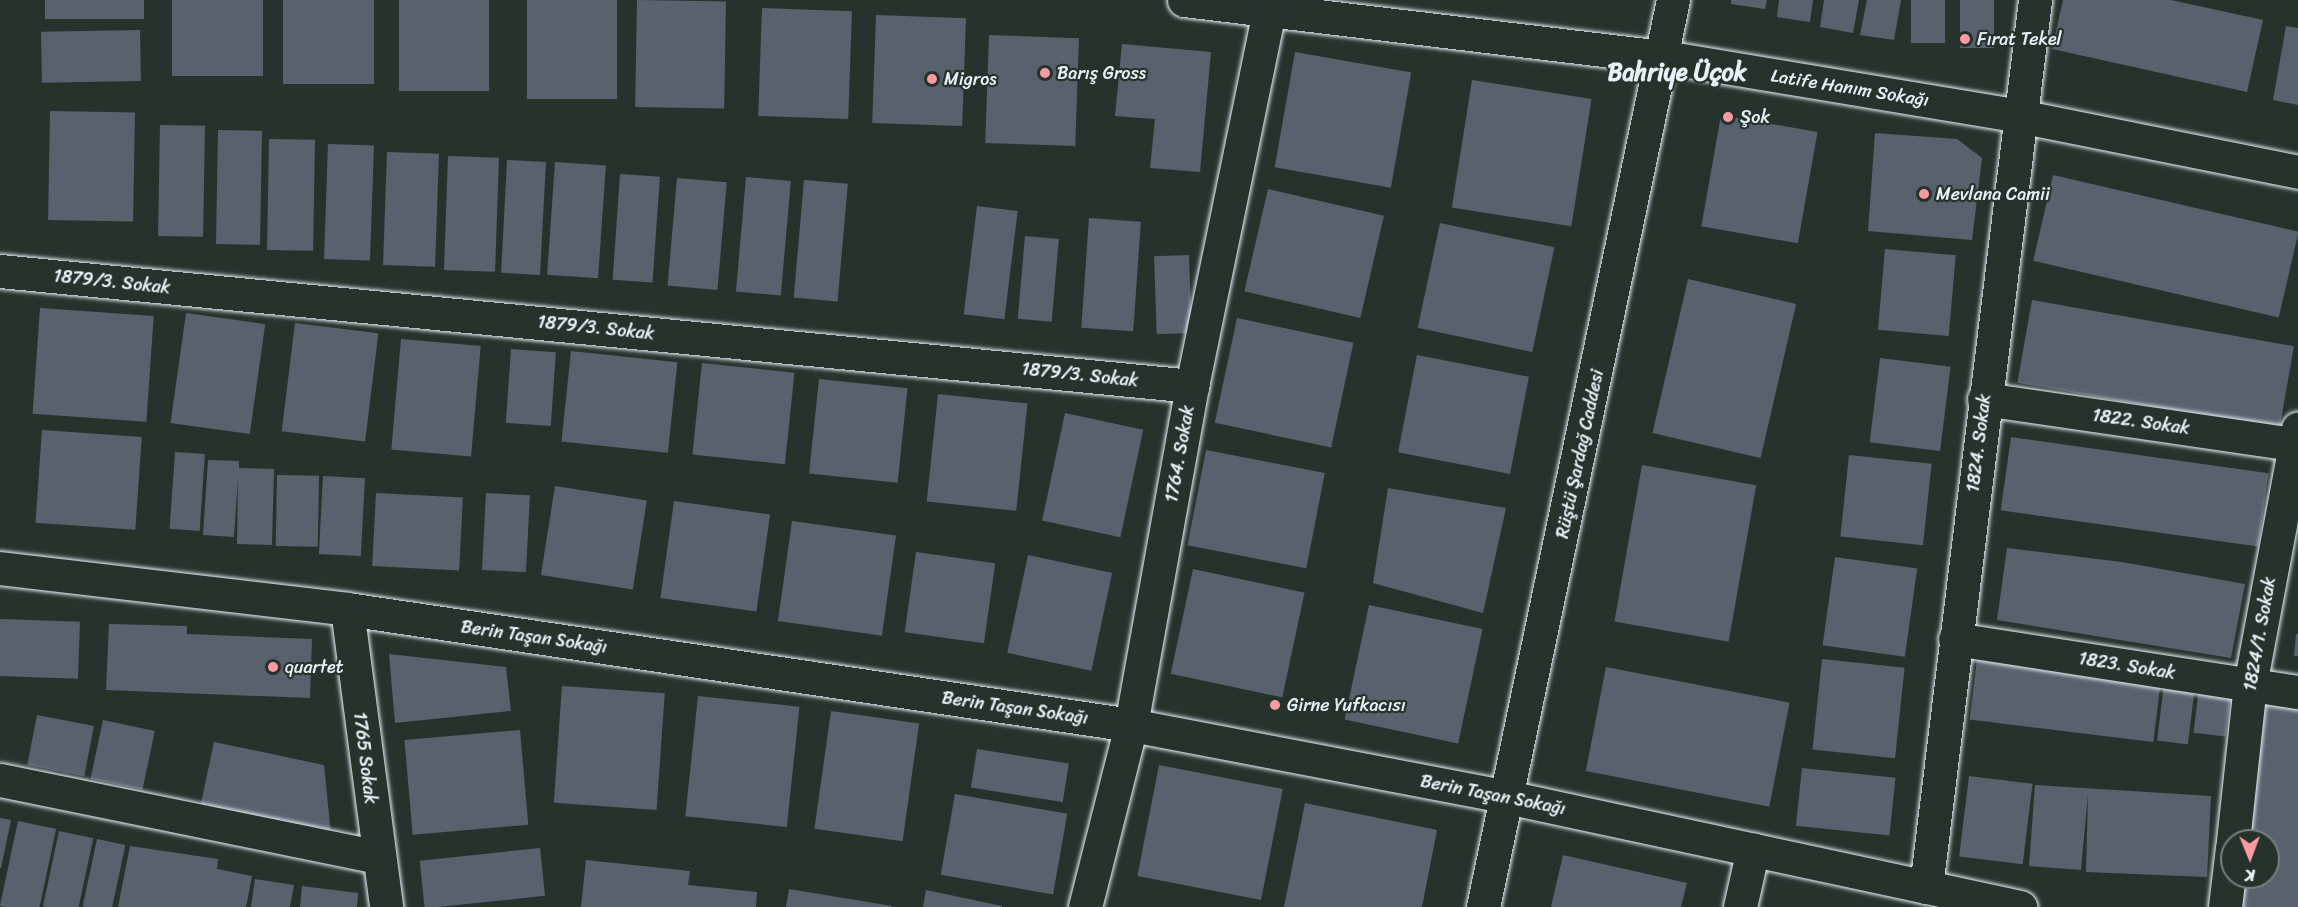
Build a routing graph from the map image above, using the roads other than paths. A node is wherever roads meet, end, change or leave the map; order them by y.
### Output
1 (1185, 0) edge
2 (1673, 0) edge
3 (2035, 0) edge
4 (1271, 6) edge
5 (1664, 57) junction
6 (2019, 116) junction
7 (2298, 172) edge
8 (0, 271) edge
9 (1192, 386) junction
10 (1984, 399) junction
11 (2297, 439) edge
12 (0, 568) edge
13 (347, 609) junction
14 (1955, 639) junction
15 (2250, 685) junction
16 (2298, 692) edge
17 (1131, 725) junction
18 (0, 780) edge
19 (1507, 797) junction
20 (2234, 829) edge
21 (1753, 849) junction
22 (378, 857) junction
23 (1926, 887) junction
24 (2227, 889) edge
25 (386, 907) edge
26 (1085, 907) edge
27 (1483, 907) edge
28 (1740, 907) edge
29 (2020, 907) edge
30 (2225, 907) edge

1 - 4 street, Latife Hanım Sokağı
2 - 5 street, Rüştü Şardağ Caddesi
3 - 6 street, 1824. Sokak
4 - 5 street, Latife Hanım Sokağı
4 - 9 street, 1764. Sokak
5 - 6 street, Latife Hanım Sokağı
5 - 19 street, Rüştü Şardağ Caddesi
6 - 7 street, Latife Hanım Sokağı
6 - 10 street, 1824. Sokak
8 - 9 street, 1879/3. Sokak
9 - 17 street, 1764. Sokak
10 - 11 street, 1822. Sokak
10 - 14 street, 1824. Sokak
11 - 15 street, 1824/1. Sokak
12 - 13 street, Berin Taşan Sokağı
13 - 17 street, Berin Taşan Sokağı
13 - 22 street, 1765 Sokak
14 - 15 street, 1823. Sokak
14 - 23 street, 1824. Sokak
15 - 16 street, 1823. Sokak
15 - 20 street, 1824/1. Sokak
17 - 19 street, Berin Taşan Sokağı
17 - 26 street, 1764. Sokak
18 - 22 street
19 - 21 street, Berin Taşan Sokağı
19 - 27 street, Rüştü Şardağ Caddesi
21 - 23 street, Berin Taşan Sokağı
21 - 28 street
22 - 25 street, 1765 Sokak
23 - 29 street, Berin Taşan Sokağı
24 - 30 street

